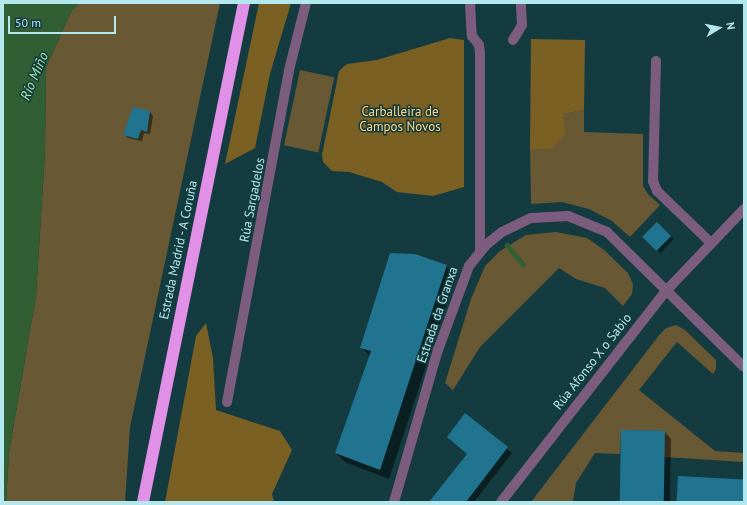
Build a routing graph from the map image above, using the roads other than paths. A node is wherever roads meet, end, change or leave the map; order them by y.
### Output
1 (244, 3) edge
2 (306, 3) edge
3 (470, 3) edge
4 (521, 3) edge
5 (513, 40) dead end
6 (656, 62) dead end
7 (742, 214) edge
8 (711, 243) junction
9 (480, 251) junction
10 (665, 292) junction
11 (744, 367) edge
12 (227, 402) dead end
13 (143, 502) edge
14 (394, 502) edge
15 (501, 502) edge

1 - 13 highway, Estrada Madrid - A Coruña
2 - 12 street, Rúa Sargadelos
3 - 9 street
4 - 5 street
6 - 8 street
7 - 8 street, Rúa Afonso X o Sabio
8 - 10 street, Rúa Afonso X o Sabio
9 - 10 street, Estrada da Granxa
9 - 14 street, Estrada da Granxa
10 - 11 street, Estrada da Granxa
10 - 15 street, Rúa Afonso X o Sabio

